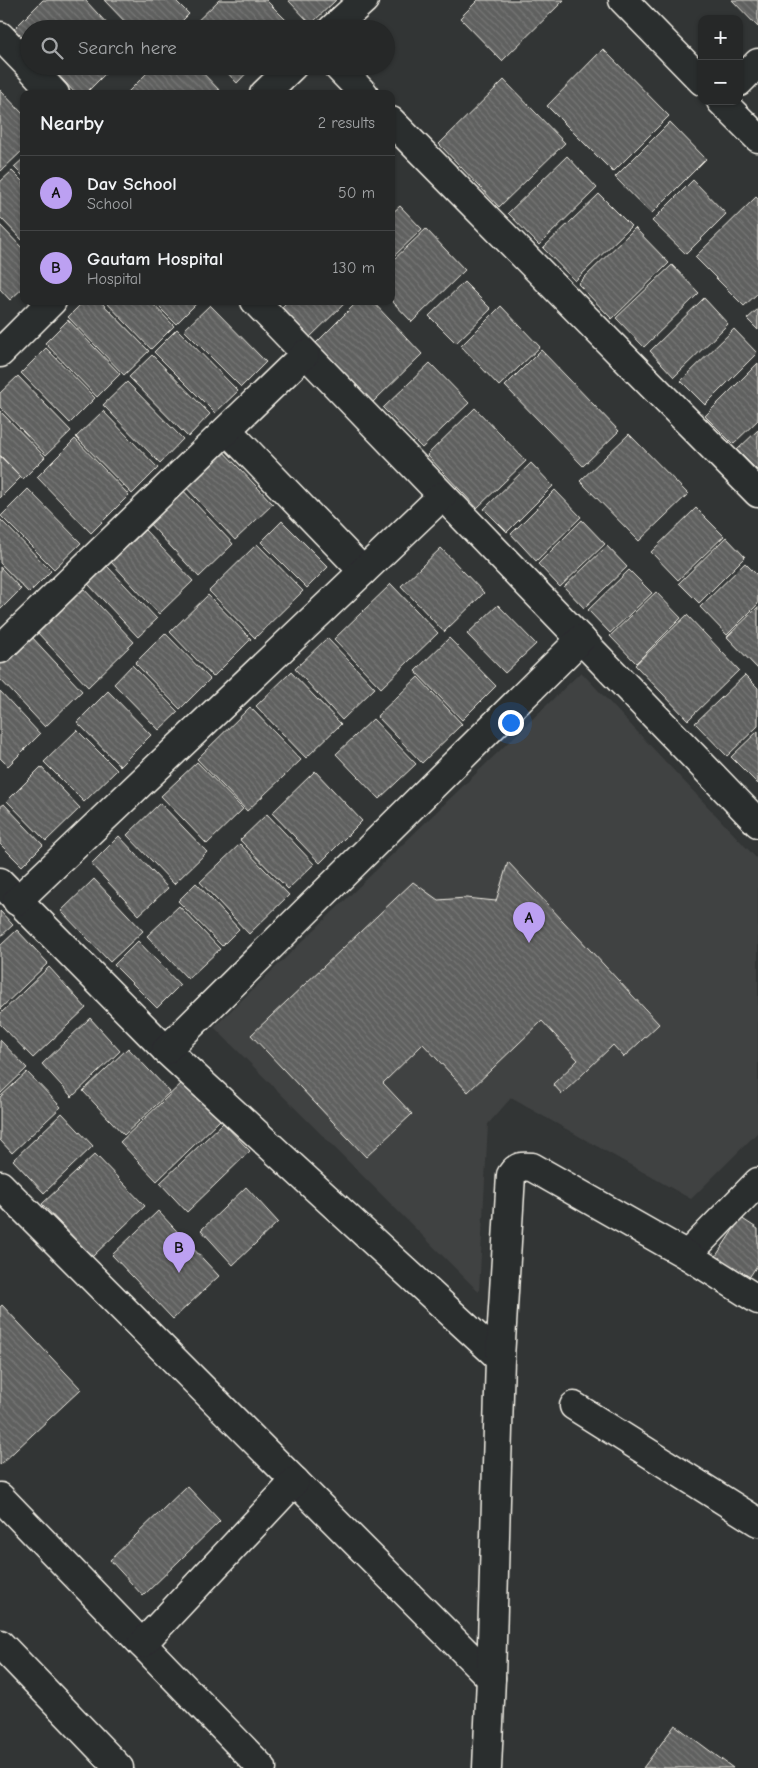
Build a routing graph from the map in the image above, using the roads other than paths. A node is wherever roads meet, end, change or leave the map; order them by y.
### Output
1 (364, 0) edge
2 (623, 0) edge
3 (342, 20) edge
4 (0, 36) edge
5 (20, 57) edge
6 (758, 63) edge
7 (37, 75) edge
8 (283, 75) edge
9 (346, 75) edge
10 (698, 77) edge
11 (743, 78) edge
12 (51, 90) edge
13 (268, 90) edge
14 (360, 90) edge
15 (725, 105) edge
16 (395, 125) edge
17 (758, 138) edge
18 (48, 305) edge
19 (259, 305) edge
20 (0, 352) edge
21 (305, 354) junction
22 (227, 430) junction
23 (758, 492) edge
24 (442, 496) junction
25 (363, 571) junction
26 (581, 639) junction
27 (0, 649) edge
28 (758, 823) edge
29 (8, 891) edge
30 (166, 1050) junction
31 (0, 1185) edge
32 (756, 1187) edge
33 (687, 1255) junction
34 (758, 1300) edge
35 (500, 1358) junction
36 (574, 1406) dead end
37 (295, 1481) junction
38 (0, 1497) edge
39 (758, 1522) edge
40 (0, 1644) edge
41 (142, 1644) junction
42 (491, 1678) junction
43 (119, 1768) edge
44 (262, 1768) edge
45 (487, 1768) edge

1 - 3 street
2 - 10 street
4 - 5 street
6 - 11 street
7 - 12 street
8 - 13 street
9 - 14 street
15 - 17 street
16 - 23 street
18 - 20 street
19 - 21 street
21 - 22 street
21 - 24 street
22 - 25 street
22 - 27 street
24 - 25 street
24 - 26 street
25 - 29 street
26 - 28 street
26 - 30 street
29 - 30 street
30 - 35 street
31 - 37 street
32 - 33 street
33 - 34 street
33 - 35 street
35 - 42 street
36 - 39 street
37 - 41 street
37 - 42 street
38 - 41 street
40 - 43 street
41 - 44 street
42 - 45 street

